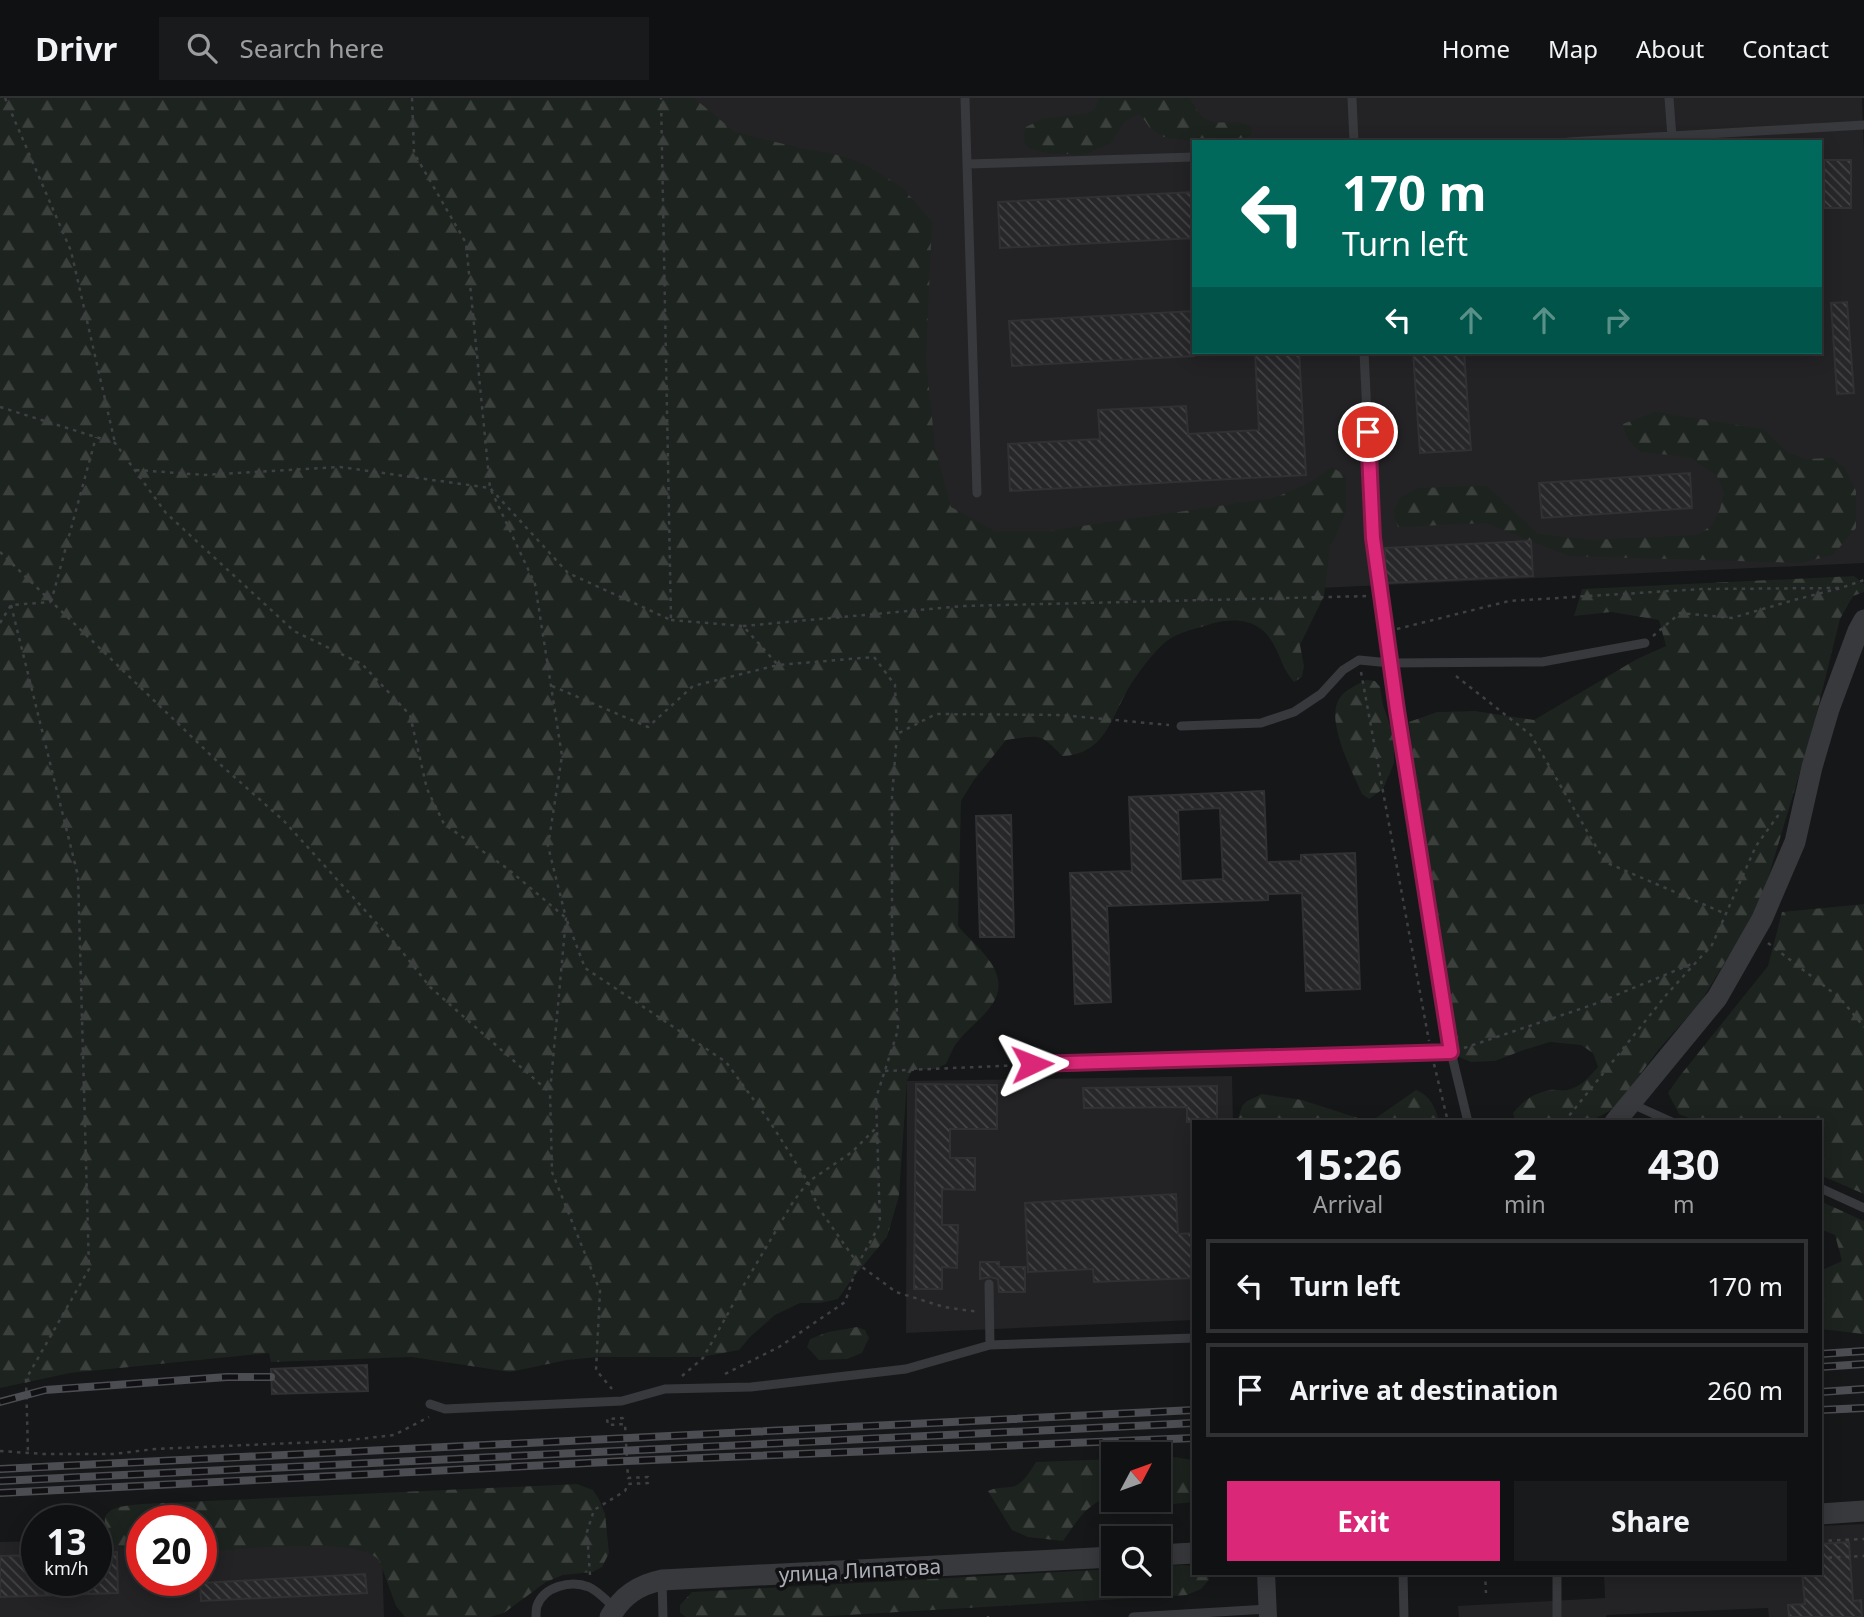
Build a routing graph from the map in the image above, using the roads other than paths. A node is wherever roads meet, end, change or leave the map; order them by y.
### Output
1 (965, 98) edge
2 (1352, 98) edge
3 (1669, 98) edge
4 (1864, 125) edge
5 (1667, 138) edge
6 (1354, 140) edge
7 (1618, 140) edge
8 (1192, 157) edge
9 (968, 164) junction
10 (1364, 354) edge
11 (977, 493) dead end
12 (1864, 620) edge
13 (1645, 643) road end
14 (1390, 663) junction
15 (1181, 726) road end
16 (1451, 1052) junction
17 (1032, 1064) road end
18 (1630, 1103) junction
19 (1468, 1120) edge
20 (1617, 1120) edge
21 (1668, 1120) edge
22 (1822, 1189) edge
23 (1864, 1208) edge
24 (989, 1284) dead end
25 (1192, 1338) edge
26 (990, 1345) junction
27 (430, 1404) dead end
28 (1864, 1511) edge
29 (1822, 1514) edge
30 (1192, 1553) edge
31 (1171, 1554) edge
32 (1101, 1558) edge
33 (1266, 1575) edge
34 (1403, 1575) edge
35 (1558, 1575) edge
36 (662, 1580) junction
37 (612, 1612) edge
38 (1268, 1613) edge
39 (536, 1617) edge
40 (663, 1617) edge
41 (1133, 1617) edge
42 (1404, 1617) edge
43 (1557, 1617) edge

1 - 9 lane
2 - 6 lane
3 - 5 lane
4 - 5 lane
5 - 7 lane
8 - 9 lane
9 - 11 lane
10 - 14 lane
12 - 18 street
13 - 14 lane
14 - 15 lane
14 - 16 lane
16 - 17 lane
16 - 19 lane
18 - 20 street
18 - 21 lane
22 - 23 lane
24 - 26 lane
25 - 26 lane
26 - 27 lane
28 - 29 street
30 - 31 street
32 - 36 street, улица Липатова
33 - 38 street
34 - 42 lane
35 - 43 lane
36 - 37 street, улица Липатова
36 - 40 lane
37 - 39 lane
38 - 41 lane

